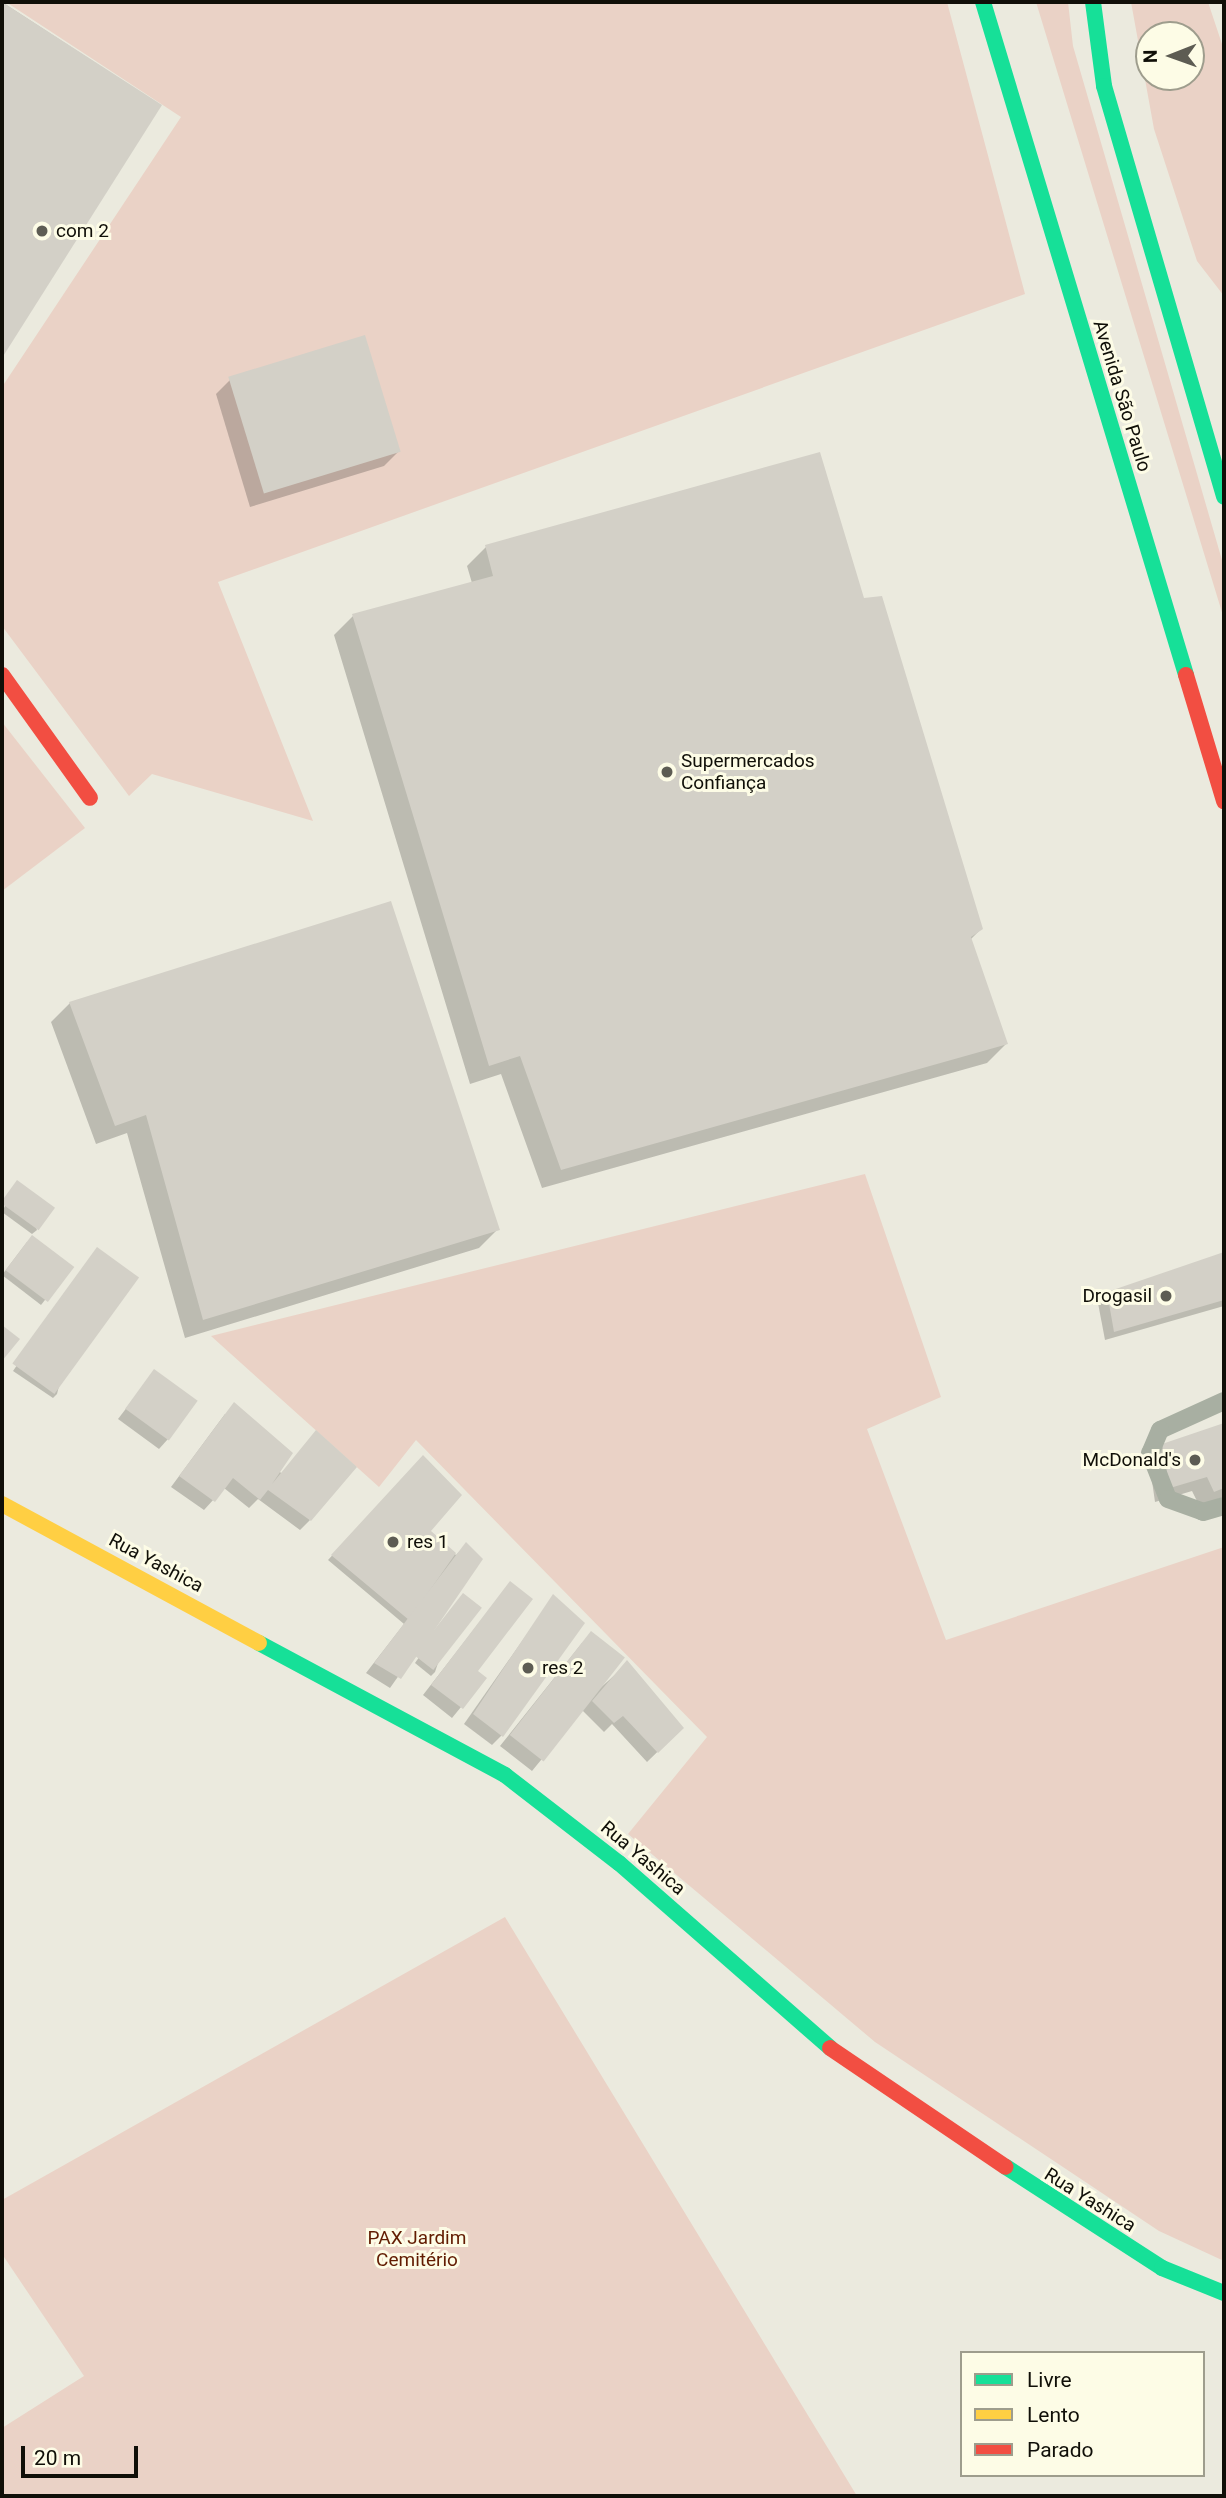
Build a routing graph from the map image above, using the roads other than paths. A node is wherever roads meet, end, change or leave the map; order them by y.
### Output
1 (983, 2) edge
2 (1093, 2) edge
3 (1224, 497) edge
4 (2, 675) edge
5 (90, 798) dead end
6 (1224, 801) edge
7 (1224, 1401) edge
8 (2, 1504) edge
9 (1224, 1506) edge
10 (1224, 2293) edge

1 - 6 street, Avenida São Paulo
2 - 3 street
4 - 5 street
7 - 9 lane
8 - 10 street, Rua Yashica

